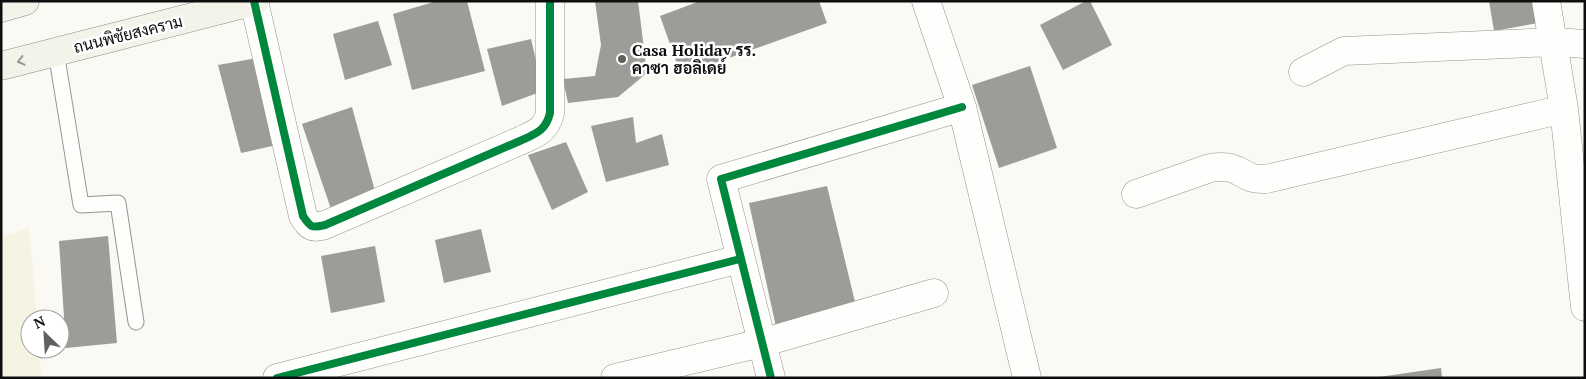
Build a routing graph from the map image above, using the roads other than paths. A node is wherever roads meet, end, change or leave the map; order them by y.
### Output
1 (25, 1) edge
2 (550, 1) edge
3 (926, 1) edge
4 (1546, 1) edge
5 (242, 3) edge
6 (1, 8) edge
7 (1553, 42) junction
8 (1585, 44) edge
9 (56, 52) junction
10 (1, 66) edge
11 (1303, 72) dead end
12 (962, 108) junction
13 (1564, 109) junction
14 (1577, 167) edge
15 (1136, 194) dead end
16 (740, 259) junction
17 (934, 293) dead end
18 (1585, 308) edge
19 (136, 322) dead end
20 (761, 343) junction
21 (277, 378) edge
22 (615, 378) edge
23 (771, 378) edge
24 (1027, 378) edge

1 - 6 main road
2 - 5 street
3 - 12 street
4 - 7 street
5 - 9 main road, ถนนพิชัยสงคราม
7 - 8 street
7 - 11 street
7 - 13 street
9 -> 10 main road, ถนนพิชัยสงคราม
9 - 19 lane
12 - 16 street
12 - 24 street
13 - 14 street
13 - 15 street
14 - 18 street
16 - 20 street
16 - 21 street
17 - 20 street
20 - 22 street
20 - 23 street

